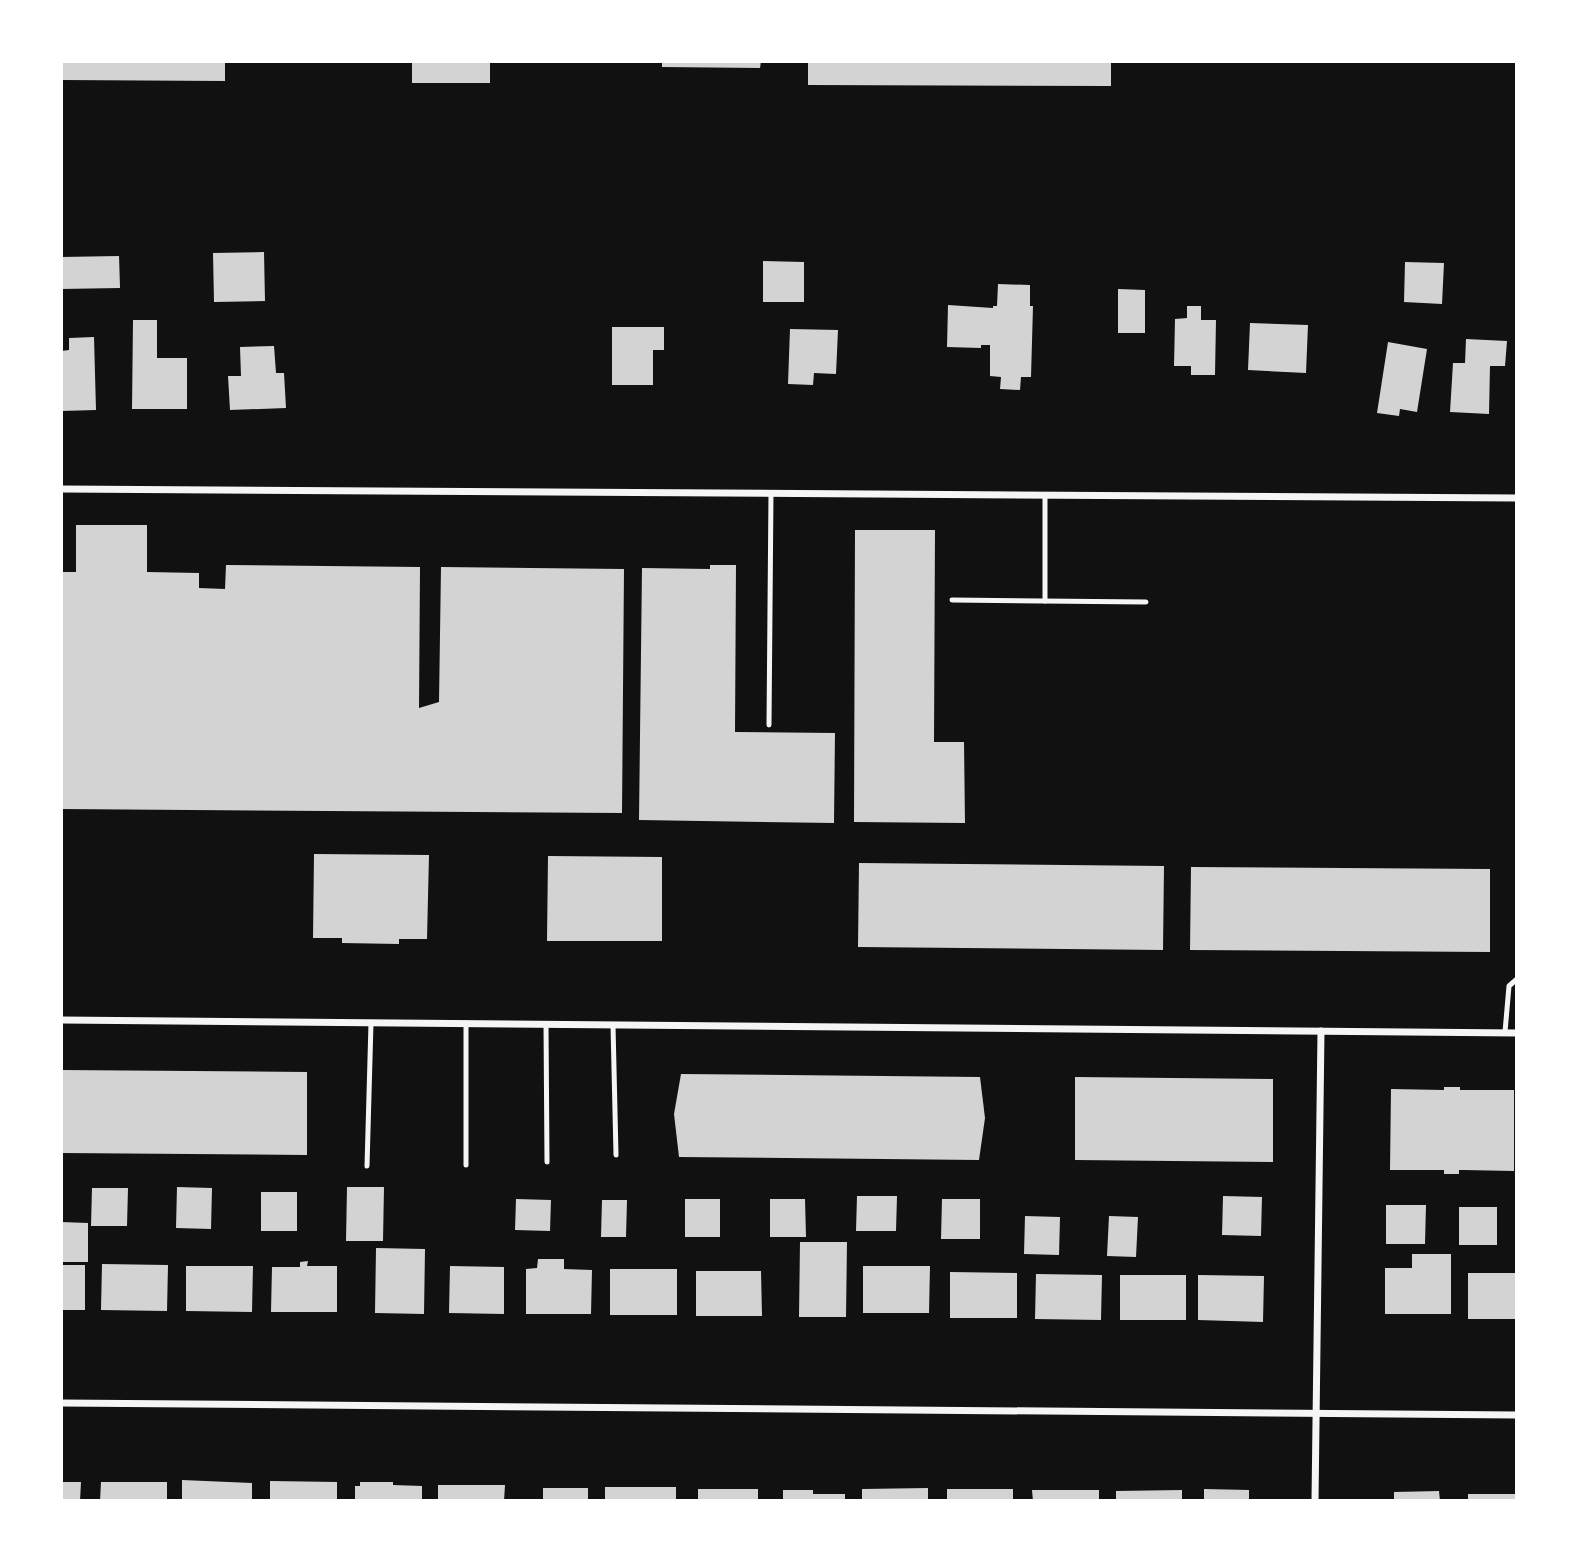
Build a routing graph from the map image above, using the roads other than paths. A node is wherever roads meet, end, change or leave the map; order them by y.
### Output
1 (61, 489) edge
2 (771, 493) junction
3 (1045, 495) junction
4 (1517, 498) edge
5 (952, 600) dead end
6 (1045, 601) junction
7 (1146, 602) dead end
8 (769, 725) dead end
9 (1517, 979) edge
10 (61, 1020) edge
11 (371, 1023) junction
12 (466, 1024) junction
13 (546, 1024) junction
14 (613, 1025) junction
15 (1321, 1031) junction
16 (1505, 1032) junction
17 (1517, 1032) edge
18 (616, 1155) dead end
19 (547, 1163) dead end
20 (466, 1165) dead end
21 (368, 1166) dead end
22 (61, 1403) edge
23 (1318, 1414) junction
24 (1517, 1415) edge
25 (1315, 1501) edge

1 - 2 street
2 - 3 street
2 - 8 lane
3 - 4 street
3 - 6 lane
5 - 6 lane
6 - 7 lane
9 - 16 lane
10 - 11 street
11 - 12 street
11 - 21 lane
12 - 13 street
12 - 20 lane
13 - 14 street
13 - 19 lane
14 - 15 street
14 - 18 lane
15 - 16 street
15 - 23 street
16 - 17 street
22 - 23 street
23 - 24 street
23 - 25 street

